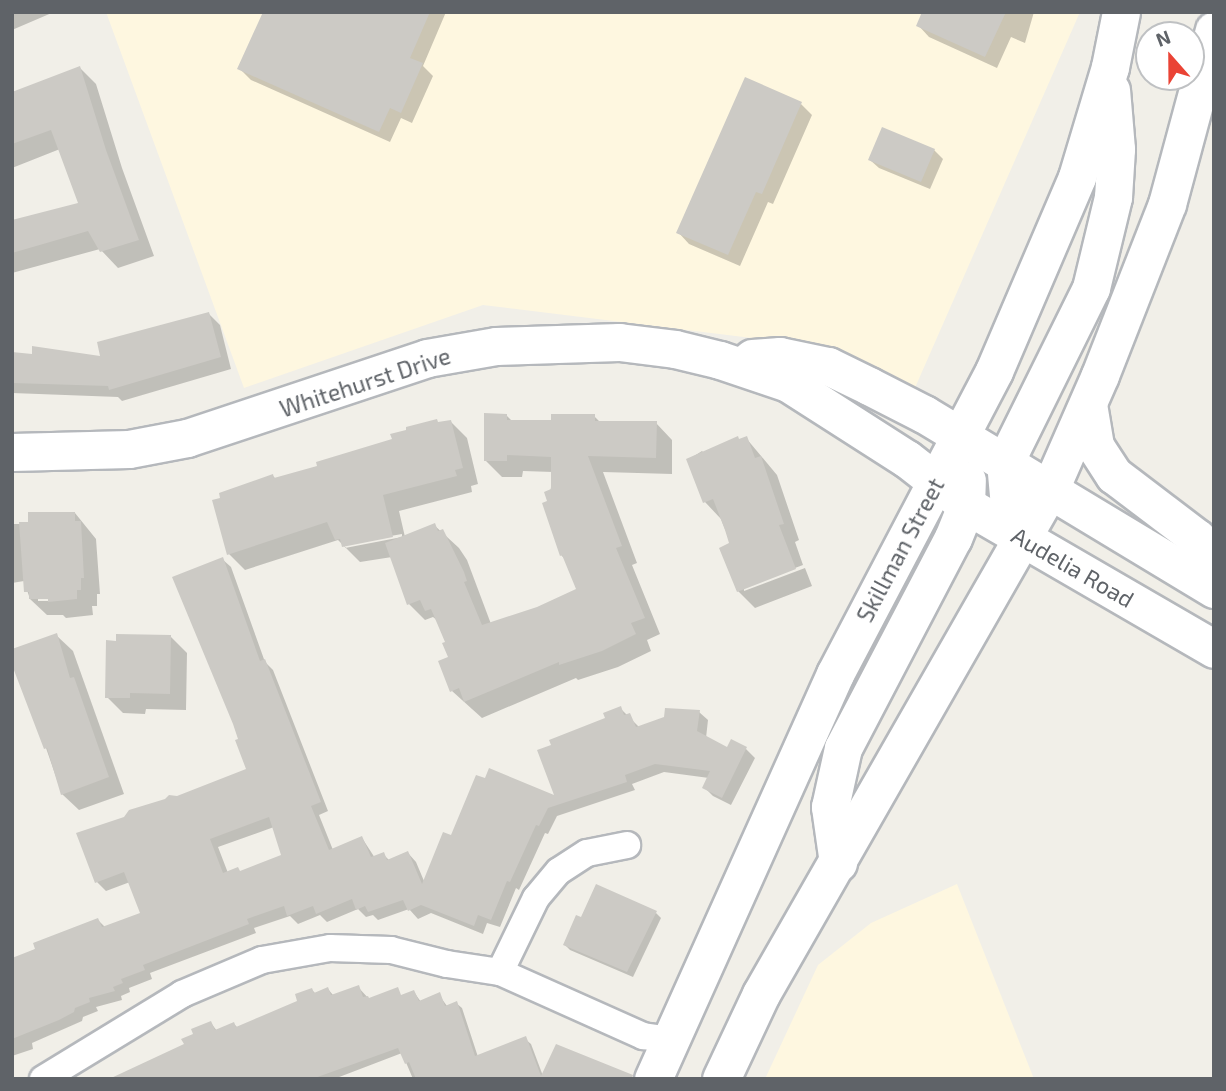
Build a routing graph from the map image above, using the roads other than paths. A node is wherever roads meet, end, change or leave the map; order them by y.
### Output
1 (1117, 17) edge
2 (1214, 30) edge
3 (1110, 67) junction
4 (720, 360) junction
5 (1087, 404) junction
6 (959, 435) junction
7 (12, 452) edge
8 (1004, 462) junction
9 (937, 480) junction
10 (1050, 489) junction
11 (966, 505) junction
12 (1023, 538) junction
13 (1214, 586) edge
14 (1214, 649) edge
15 (627, 845) dead end
16 (838, 863) junction
17 (500, 972) junction
18 (670, 1040) junction
19 (43, 1079) edge
20 (653, 1079) edge
21 (721, 1079) edge

1 - 3 main road, Skillman Street
2 - 5 main road
3 - 6 main road, Skillman Street
3 - 8 main road
4 - 6 main road, Whitehurst Drive
4 - 7 main road, Whitehurst Drive
4 - 9 main road, Whitehurst Drive
5 - 10 main road
5 - 13 main road
6 - 8 main road
6 - 9 main road, Skillman Street
6 - 11 main road
8 - 10 main road
8 - 12 main road
9 - 11 main road, Audelia Road
9 - 18 main road, Skillman Street
10 - 12 main road
10 - 13 main road
11 - 12 main road, Audelia Road
11 - 16 main road
12 - 14 main road, Audelia Road
12 - 16 main road
15 - 17 street
16 - 21 main road
17 - 18 street
17 - 19 street
18 - 20 main road, Skillman Street

